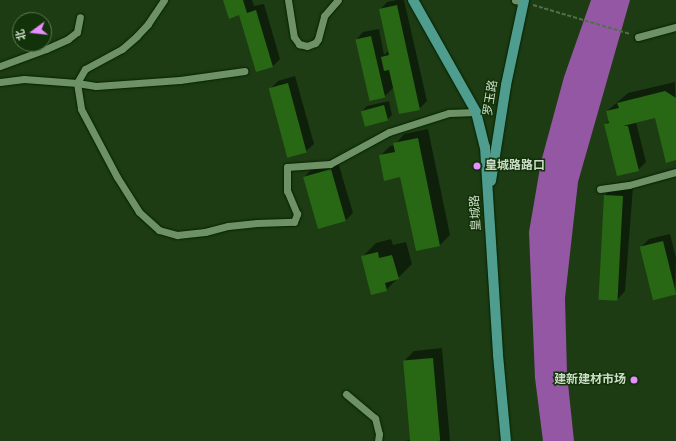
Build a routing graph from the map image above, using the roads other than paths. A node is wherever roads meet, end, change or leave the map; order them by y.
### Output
1 (164, 0) edge
2 (288, 0) edge
3 (338, 0) edge
4 (413, 0) edge
5 (521, 1) edge
6 (80, 17) dead end
7 (676, 27) edge
8 (638, 37) road end
9 (0, 66) edge
10 (244, 71) dead end
11 (0, 82) edge
12 (78, 83) junction
13 (476, 112) junction
14 (676, 172) edge
15 (600, 189) dead end
16 (488, 200) junction
17 (346, 394) dead end
18 (378, 441) edge
19 (506, 441) edge

1 - 12 street
2 - 3 street
4 - 13 main road, 皇城路
5 - 16 main road, 罗玉路
6 - 9 street
7 - 8 street
10 - 12 street
11 - 12 street
12 - 13 street
13 - 16 main road, 皇城路
14 - 15 street
16 - 19 main road, 皇城路
17 - 18 street

